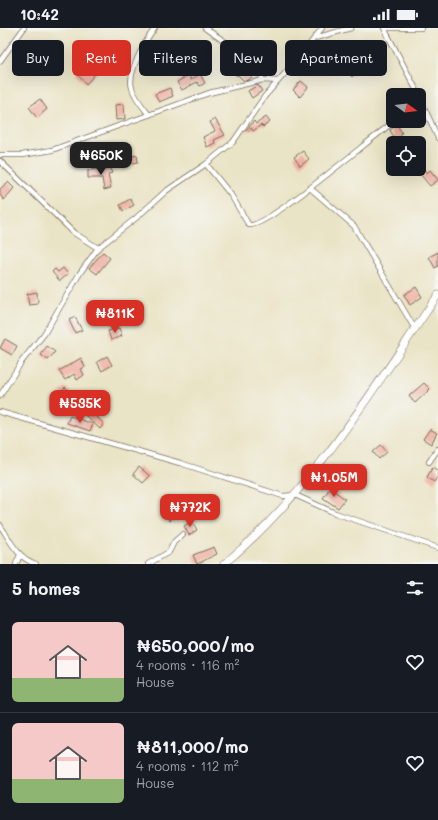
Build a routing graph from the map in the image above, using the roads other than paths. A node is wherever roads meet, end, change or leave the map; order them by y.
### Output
1 (24, 28) edge
2 (155, 28) edge
3 (205, 28) edge
4 (322, 28) edge
5 (351, 28) edge
6 (384, 28) edge
7 (388, 28) edge
8 (421, 28) edge
9 (315, 38) junction
10 (0, 60) edge
11 (263, 80) junction
12 (278, 81) junction
13 (415, 88) edge
14 (149, 115) junction
15 (426, 116) edge
16 (386, 127) edge
17 (438, 138) edge
18 (0, 155) edge
19 (0, 161) edge
20 (206, 164) junction
21 (310, 188) junction
22 (98, 248) junction
23 (438, 295) edge
24 (415, 329) junction
25 (0, 396) edge
26 (0, 412) edge
27 (438, 449) edge
28 (429, 462) dead end
29 (295, 495) junction
30 (0, 525) edge
31 (183, 534) dead end
32 (438, 548) edge
33 (20, 555) junction
34 (16, 564) edge
35 (36, 564) edge
36 (148, 564) edge
37 (224, 564) edge

1 - 10 street
2 - 14 street
3 - 11 street
4 - 9 street
5 - 9 street
6 - 13 street
7 - 8 street
9 - 12 street
11 - 12 street
11 - 14 street
12 - 20 street
14 - 18 street
15 - 17 street
16 - 21 street
19 - 22 street
20 - 21 street
20 - 22 street
21 - 24 street
22 - 25 street
23 - 24 main road
24 - 29 main road
26 - 29 street
27 - 28 street
29 - 32 street
29 - 37 main road
30 - 33 street
31 - 36 street
33 - 34 street
33 - 35 street

